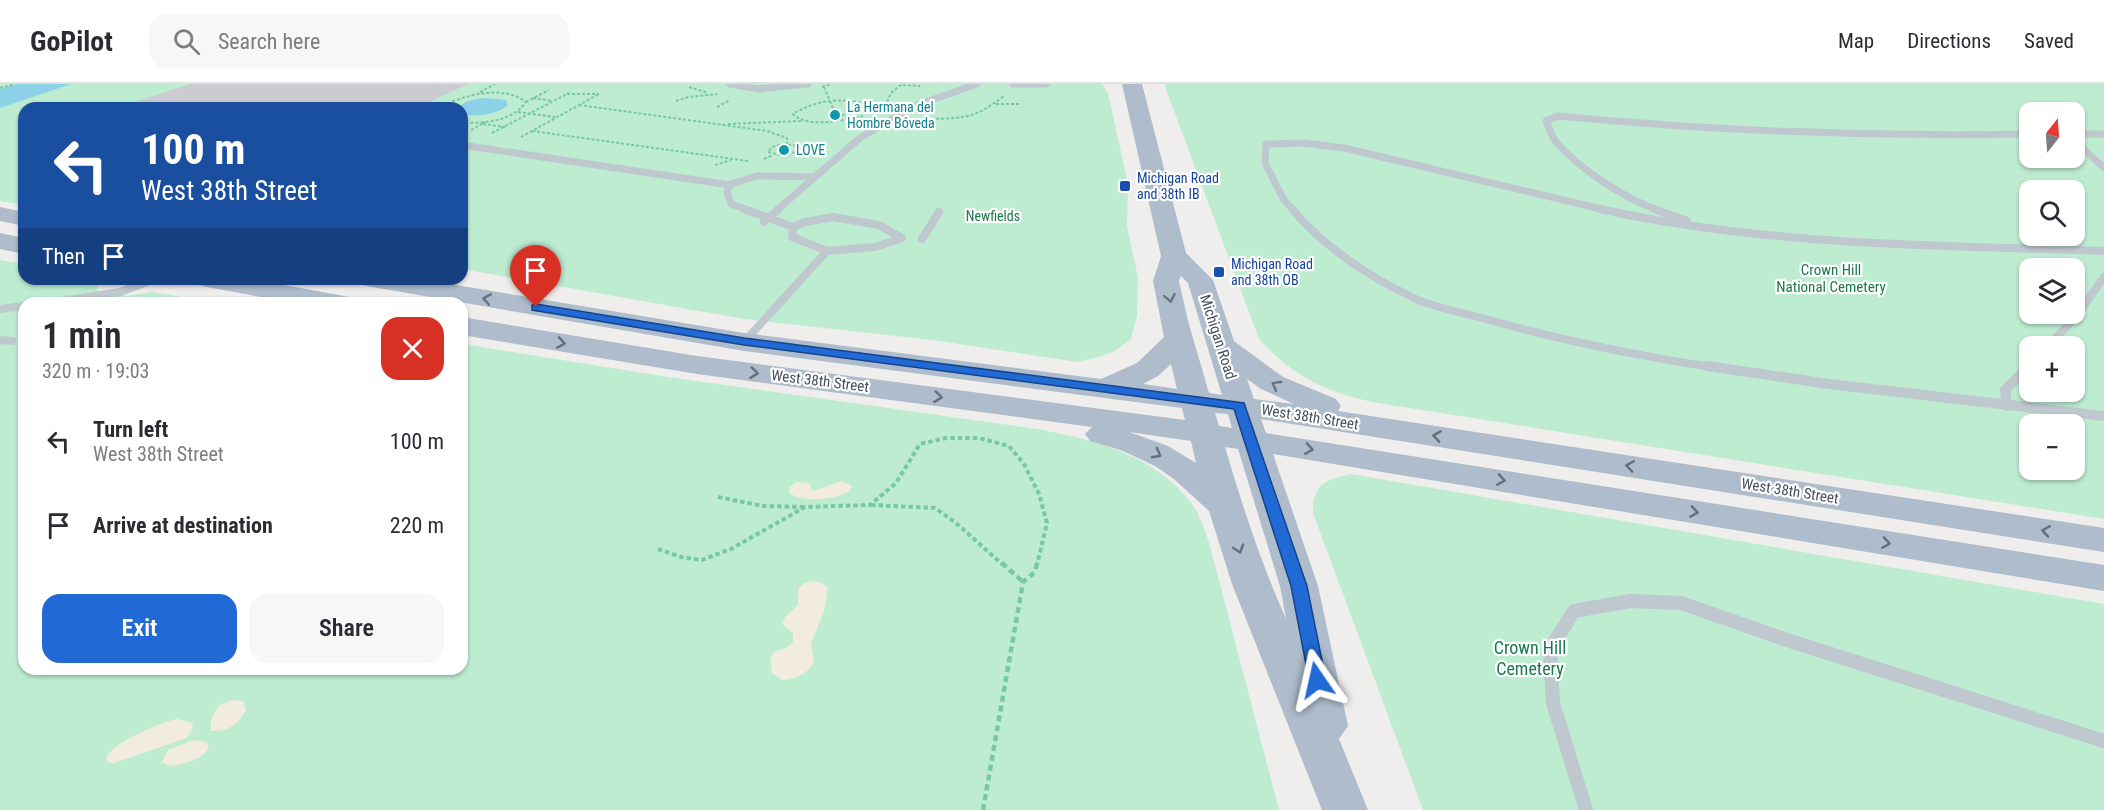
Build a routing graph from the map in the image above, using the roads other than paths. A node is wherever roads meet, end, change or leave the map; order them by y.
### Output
1 (730, 84) edge
2 (808, 84) edge
3 (976, 84) edge
4 (1013, 84) edge
5 (1046, 84) edge
6 (1132, 84) edge
7 (1260, 133) dead end
8 (2019, 134) edge
9 (2085, 134) edge
10 (2104, 134) edge
11 (1266, 144) junction
12 (468, 145) edge
13 (2085, 150) edge
14 (2104, 168) edge
15 (815, 177) junction
16 (730, 184) junction
17 (1637, 203) junction
18 (939, 212) dead end
19 (0, 214) edge
20 (1624, 214) junction
21 (18, 218) edge
22 (767, 220) junction
23 (794, 227) junction
24 (1705, 228) junction
25 (922, 239) dead end
26 (0, 241) edge
27 (18, 245) edge
28 (827, 251) junction
29 (2104, 251) edge
30 (1174, 256) junction
31 (2104, 277) edge
32 (139, 285) edge
33 (240, 285) edge
34 (407, 285) edge
35 (88, 297) edge
36 (306, 297) edge
37 (18, 307) edge
38 (0, 309) edge
39 (468, 327) edge
40 (2058, 336) edge
41 (0, 340) edge
42 (1180, 340) junction
43 (12, 341) dead end
44 (744, 342) junction
45 (1221, 345) junction
46 (2019, 376) edge
47 (1106, 388) junction
48 (2007, 406) junction
49 (1067, 413) junction
50 (2104, 416) edge
51 (1201, 417) junction
52 (1345, 422) junction
53 (1246, 424) junction
54 (1225, 507) junction
55 (2104, 540) edge
56 (2104, 578) edge
57 (2104, 741) edge
58 (1342, 800) edge
59 (1586, 810) edge

1 - 2 lane
3 - 15 lane
4 - 5 lane
6 - 30 main road
7 - 11 lane
8 - 17 lane
9 - 10 lane
11 - 20 lane
11 - 48 lane
12 - 16 lane
13 - 14 lane
15 - 16 lane
15 - 22 lane
16 - 22 lane
17 - 20 lane
17 - 24 lane
18 - 25 lane
19 - 21 main road
20 - 24 lane
22 - 23 lane
23 - 28 lane
23 - 28 lane
24 - 29 lane
26 - 27 main road
28 - 44 lane
30 -> 42 main road
30 - 45 main road, Michigan Road
31 - 40 lane
32 - 35 lane
33 - 36 main road
44 -> 34 main road, West 38th Street
37 - 38 lane
39 -> 49 main road, West 38th Street
41 - 43 lane
42 - 47 main road
42 - 51 main road
44 - 47 main road, West 38th Street
52 -> 45 main road
45 - 53 main road, Michigan Road
46 - 48 lane
47 - 51 main road, West 38th Street
48 - 50 lane
49 - 51 main road, West 38th Street
49 -> 54 main road
51 - 53 main road, West 38th Street
51 - 54 main road
52 - 53 main road, West 38th Street
55 -> 52 main road, West 38th Street
53 -> 56 main road, West 38th Street
53 - 58 main road, Michigan Road
54 -> 58 main road
57 - 59 lane

